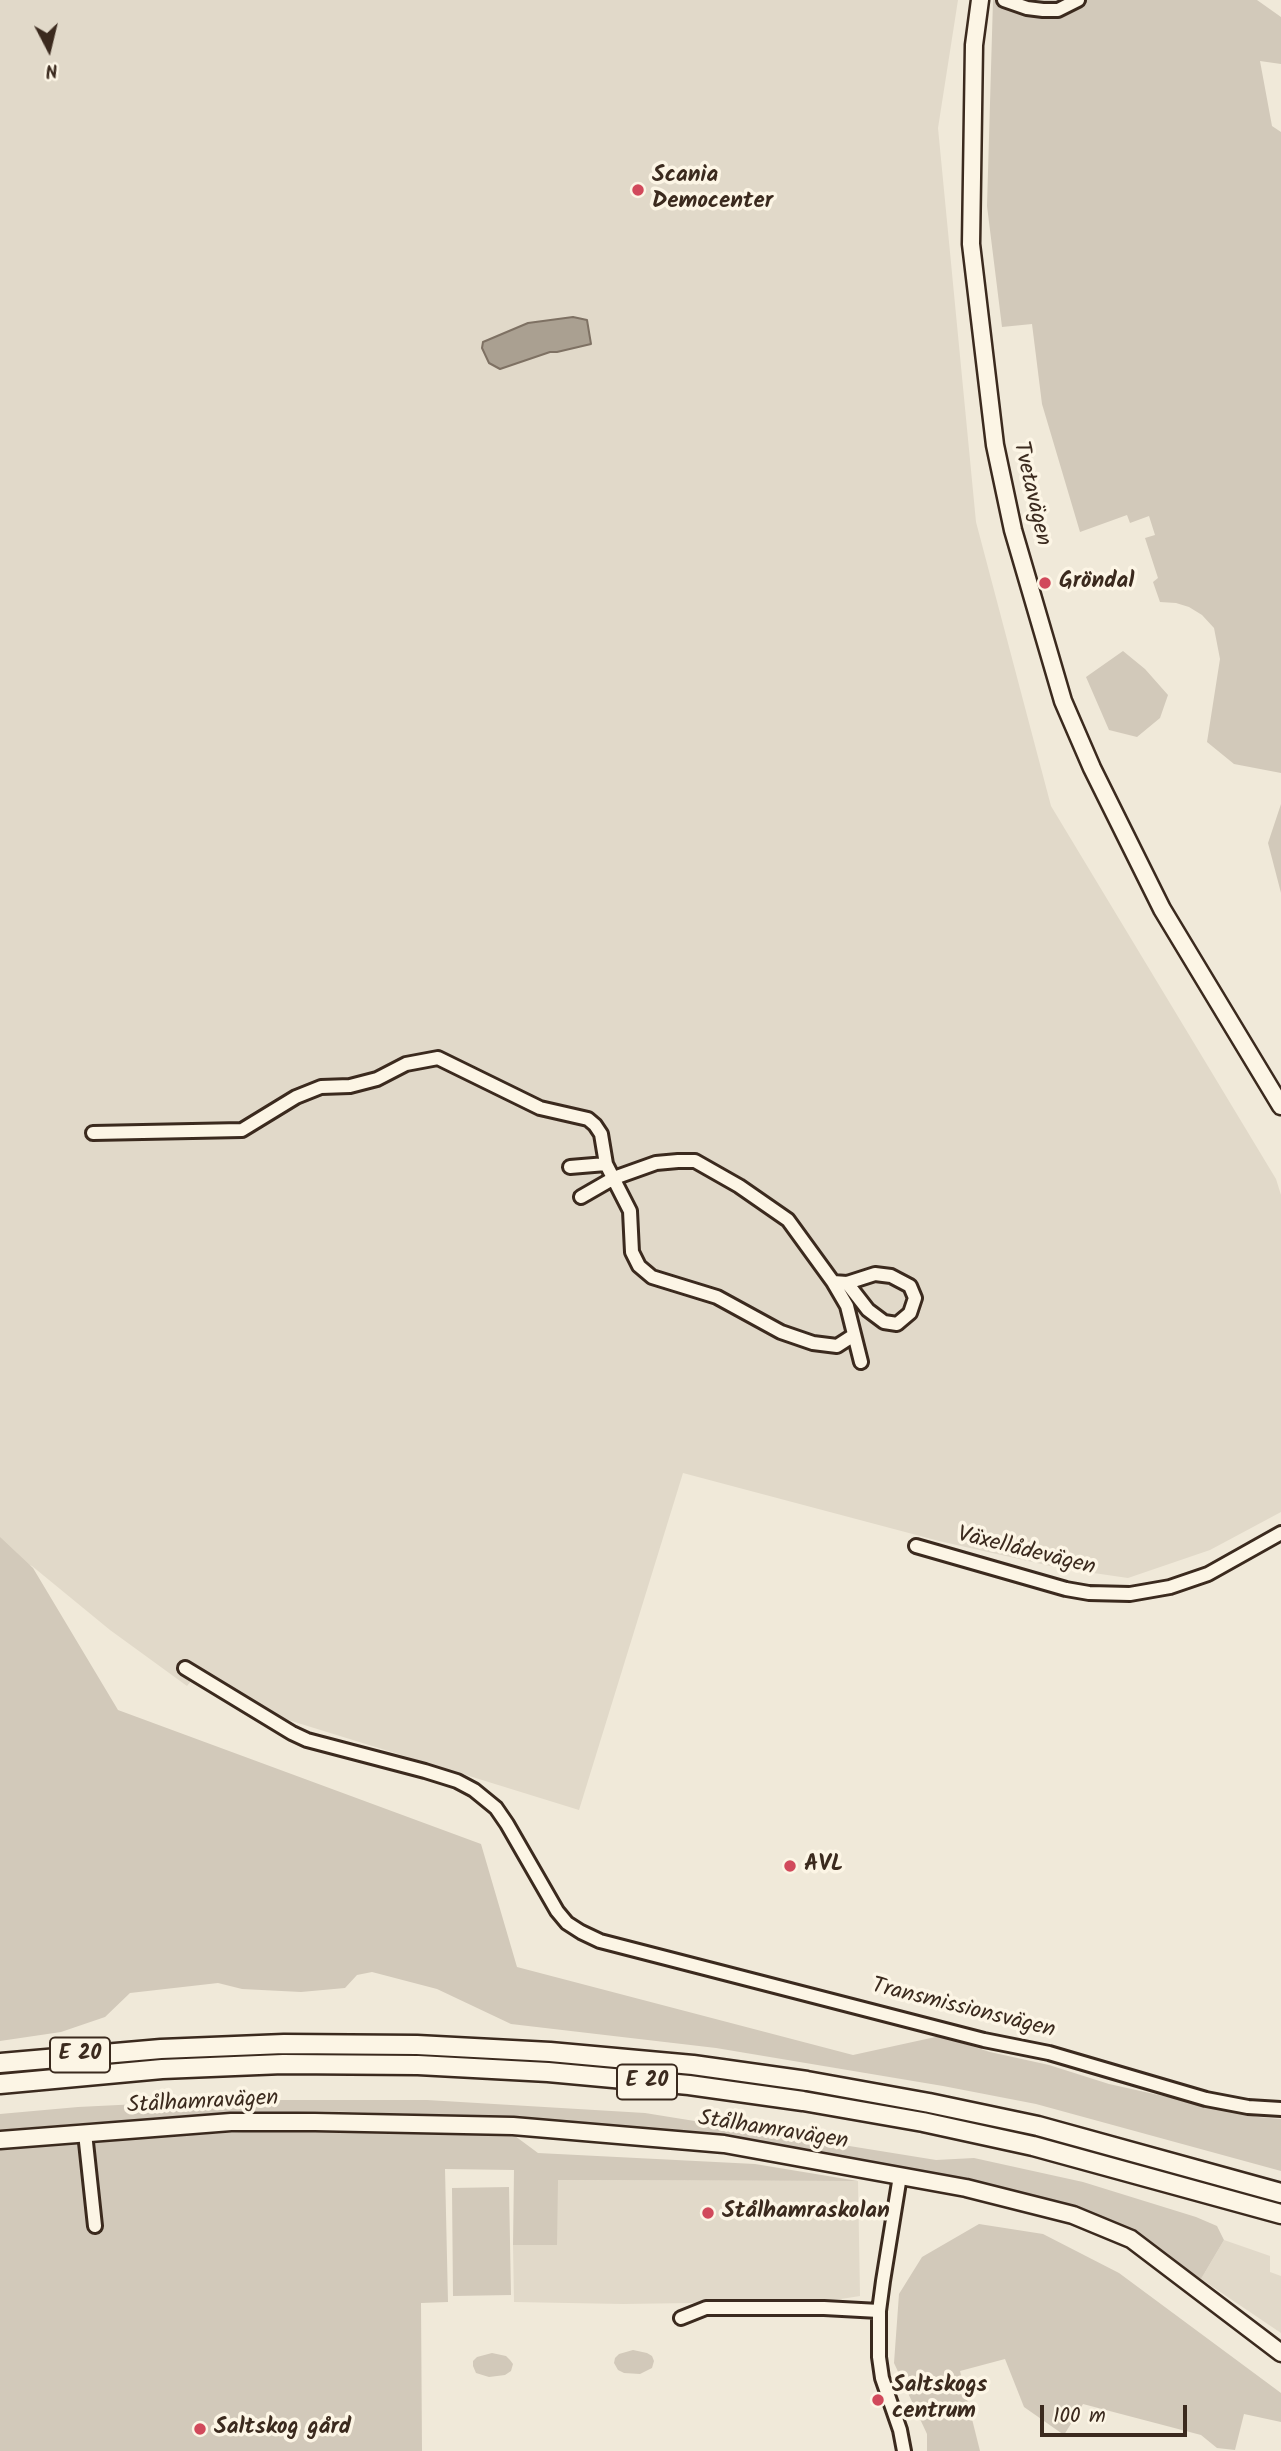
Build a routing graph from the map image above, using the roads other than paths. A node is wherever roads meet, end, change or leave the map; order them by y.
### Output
1 (980, 0) edge
2 (1003, 0) edge
3 (1078, 0) edge
4 (1281, 1107) edge
5 (93, 1133) dead end
6 (606, 1164) junction
7 (570, 1167) dead end
8 (614, 1178) junction
9 (581, 1197) dead end
10 (840, 1282) junction
11 (854, 1335) junction
12 (861, 1362) dead end
13 (1281, 1533) edge
14 (916, 1546) dead end
15 (185, 1668) dead end
16 (0, 2063) edge
17 (0, 2084) edge
18 (1281, 2109) edge
19 (85, 2133) junction
20 (0, 2140) edge
21 (900, 2176) junction
22 (1281, 2193) edge
23 (1281, 2214) edge
24 (95, 2226) dead end
25 (879, 2311) junction
26 (681, 2318) dead end
27 (1281, 2353) edge
28 (904, 2451) edge

1 - 4 main road, Tvetavägen
2 - 3 street
5 - 6 street
6 - 7 street
6 - 8 street
8 - 9 street
8 - 10 street
8 - 11 street
10 - 10 street
10 - 11 street
11 - 12 street
13 - 14 street, Växellådevägen
15 - 18 street, Transmissionsvägen
16 - 22 highway, E 20
17 - 23 highway, E 20
19 - 20 main road, Stålhamravägen
19 - 21 main road, Stålhamravägen
19 - 24 street
21 - 25 street
21 - 27 main road, Stålhamravägen
25 - 26 street
25 - 28 street

